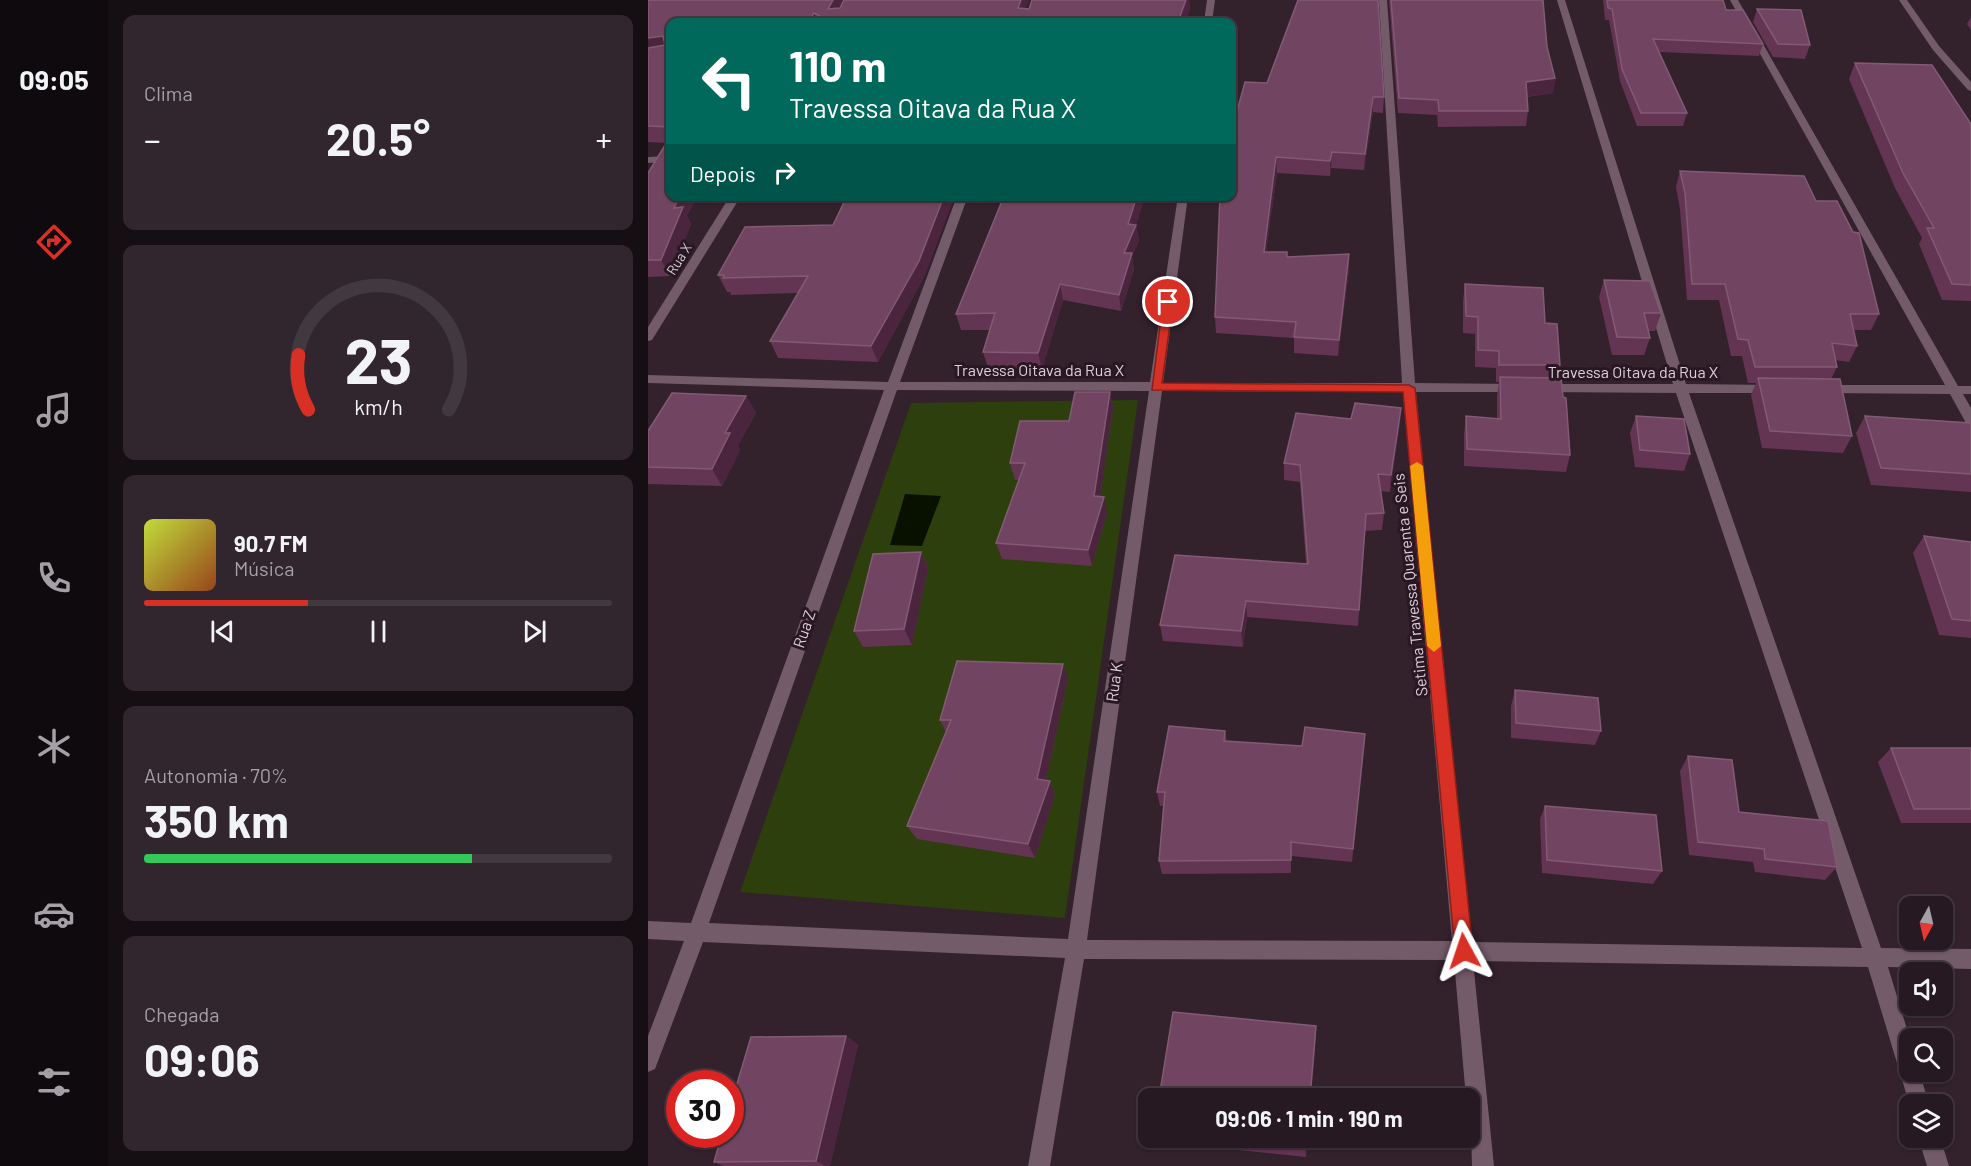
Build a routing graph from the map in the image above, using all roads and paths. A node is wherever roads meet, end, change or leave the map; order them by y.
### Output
1 (1211, 0) edge
2 (1383, 0) edge
3 (1561, 0) edge
4 (1734, 0) edge
5 (1903, 0) edge
6 (1209, 18) edge
7 (1971, 88) edge
8 (666, 159) edge
9 (648, 160) edge
10 (733, 201) edge
11 (961, 201) edge
12 (1182, 201) edge
13 (648, 337) edge
14 (648, 379) edge
15 (890, 386) junction
16 (1156, 387) junction
17 (1409, 388) junction
18 (1681, 388) junction
19 (1788, 389) edge
20 (1812, 389) edge
21 (1954, 390) junction
22 (1971, 390) edge
23 (1971, 420) edge
24 (648, 930) edge
25 (698, 932) junction
26 (1076, 949) junction
27 (1464, 951) junction
28 (1875, 957) junction
29 (1971, 959) edge
30 (648, 1062) edge
31 (1916, 1094) edge
32 (1932, 1148) edge
33 (1039, 1166) edge
34 (1483, 1166) edge
35 (1938, 1166) edge

1 - 6 street
2 - 17 street, Setima Travessa Quarenta e Seis
3 - 18 street
4 - 21 street
5 - 7 street
8 - 9 street
10 - 13 street, Rua X
11 - 15 street, Rua Z
12 - 16 street, Rua K
14 - 15 street, Travessa Oitava da Rua X
15 - 16 street, Travessa Oitava da Rua X
15 - 25 street, Rua Z
16 - 17 street, Travessa Oitava da Rua X
16 - 26 street, Rua K
17 - 18 street, Travessa Oitava da Rua X
17 - 27 street, Setima Travessa Quarenta e Seis
18 - 19 street, Travessa Oitava da Rua X
18 - 28 street
20 - 21 street
21 - 22 street
21 - 23 street
24 - 25 street
25 - 26 street
25 - 30 street, Rua Z
26 - 27 street
26 - 33 street, Rua K
27 - 28 street
27 - 34 street, Setima Travessa Quarenta e Seis
28 - 29 street
28 - 31 street
32 - 35 street

